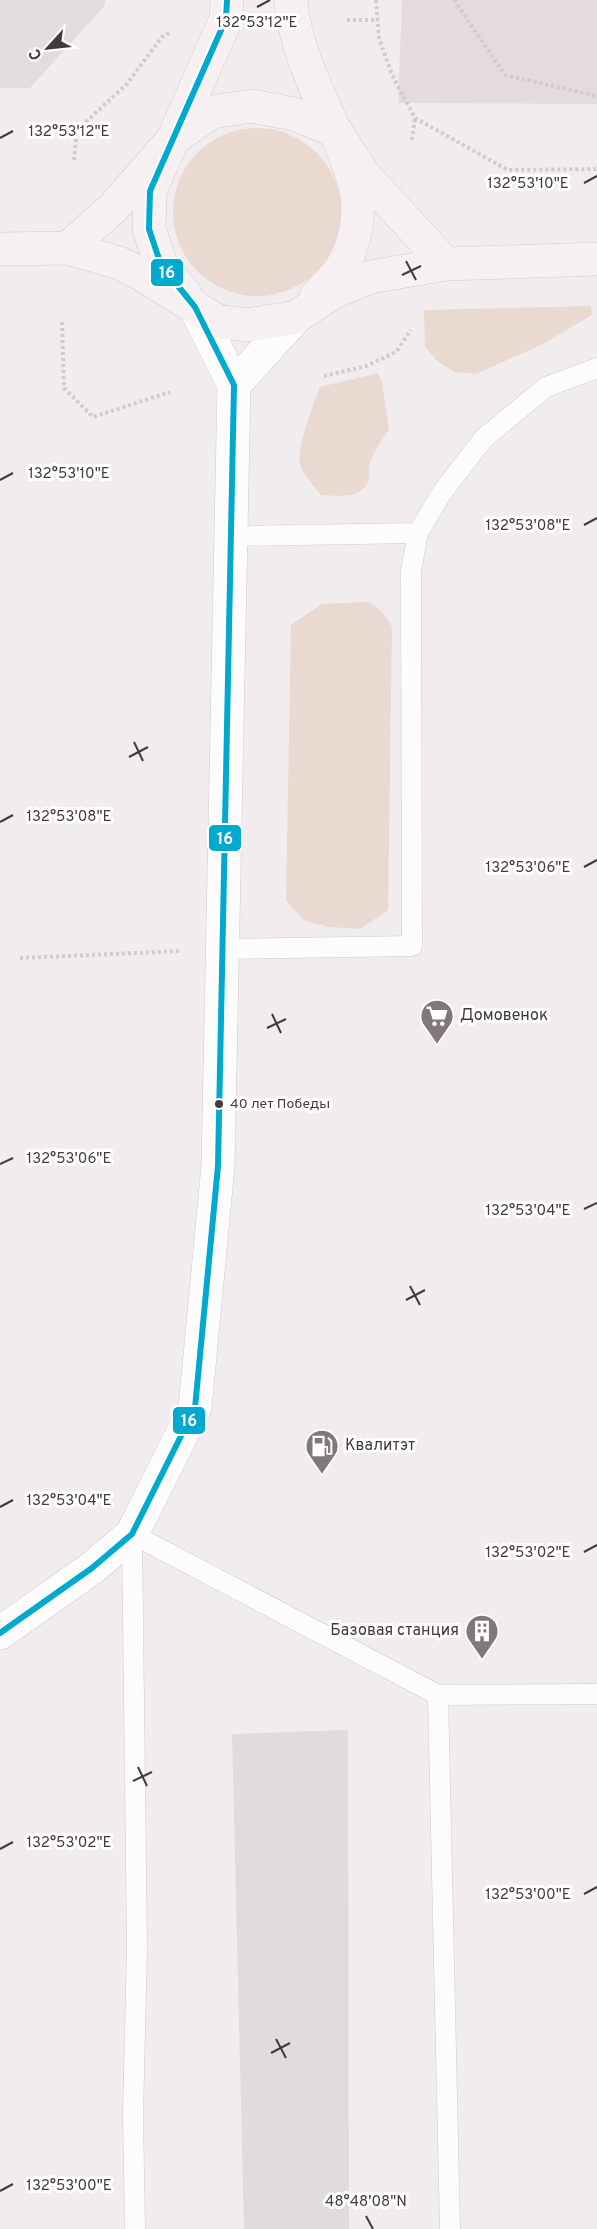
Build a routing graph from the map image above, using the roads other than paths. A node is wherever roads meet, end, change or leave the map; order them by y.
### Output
1 (227, 0) edge
2 (291, 0) edge
3 (336, 131) junction
4 (173, 138) junction
5 (68, 248) junction
6 (0, 249) edge
7 (597, 259) edge
8 (446, 264) junction
9 (195, 307) junction
10 (296, 317) junction
11 (597, 368) edge
12 (234, 385) junction
13 (418, 533) junction
14 (232, 536) junction
15 (224, 950) junction
16 (132, 1534) junction
17 (0, 1633) edge
18 (597, 1694) edge
19 (438, 1695) junction
20 (135, 2229) edge
21 (450, 2229) edge

1 - 4 main road
2 - 3 main road
3 - 4 main road
3 - 8 main road
3 - 10 main road
4 - 5 main road
4 - 9 main road
5 - 6 main road
5 - 9 main road
7 - 8 main road
8 - 10 main road
9 - 10 main road
9 - 12 street
10 - 12 street
11 - 13 lane
12 - 14 street
13 - 14 lane
13 - 15 lane
14 - 15 street
15 - 16 street
16 - 17 street
16 - 19 lane
16 - 20 lane
18 - 19 lane
19 - 21 lane

